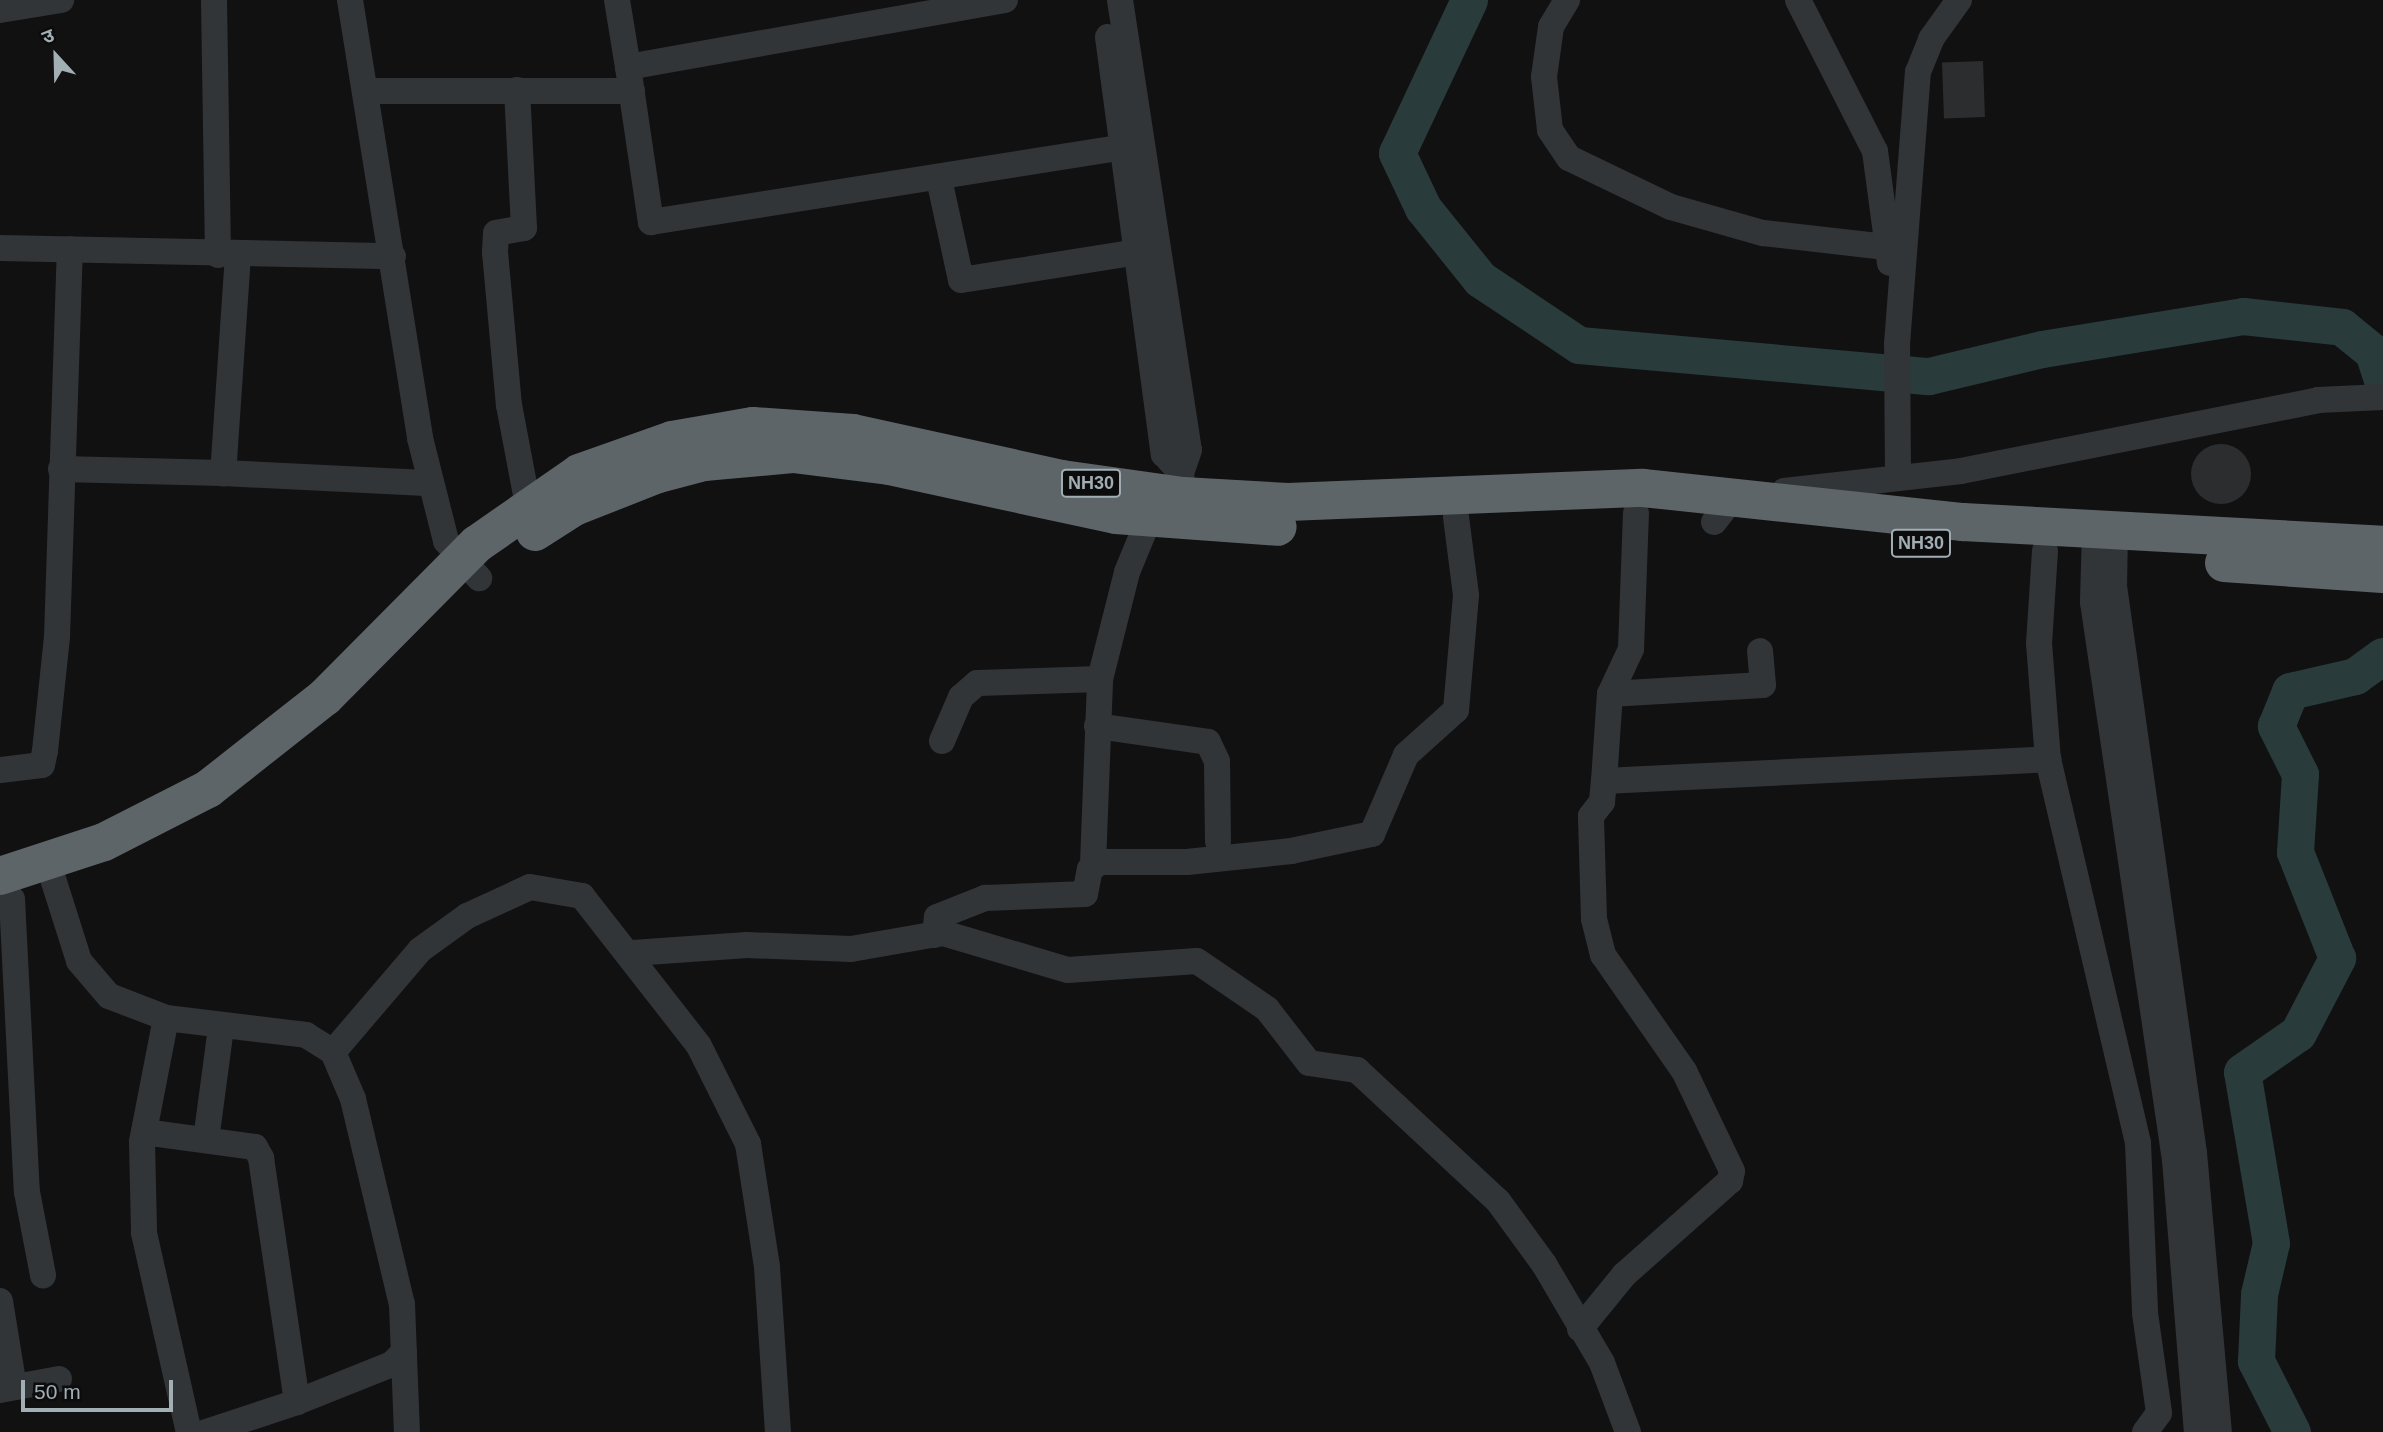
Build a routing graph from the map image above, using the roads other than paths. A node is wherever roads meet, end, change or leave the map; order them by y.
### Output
1 (61, 0) edge
2 (214, 0) edge
3 (350, 0) edge
4 (617, 0) edge
5 (1005, 0) edge
6 (1103, 0) edge
7 (1120, 0) edge
8 (1566, 0) edge
9 (1798, 0) edge
10 (1959, 0) edge
11 (0, 10) edge
12 (630, 79) junction
13 (517, 90) junction
14 (366, 91) junction
15 (1123, 147) junction
16 (939, 179) junction
17 (1886, 247) junction
18 (0, 248) edge
19 (70, 249) junction
20 (1137, 251) junction
21 (228, 255) junction
22 (393, 256) junction
23 (1901, 309) junction
24 (2383, 397) edge
25 (61, 470) junction
26 (223, 473) junction
27 (1898, 477) junction
28 (431, 484) junction
29 (1183, 497) junction
30 (528, 506) junction
31 (1723, 510) junction
32 (1636, 513) junction
33 (1456, 517) junction
34 (1149, 519) junction
35 (2104, 542) junction
36 (2383, 545) edge
37 (2045, 551) junction
38 (2323, 556) junction
39 (470, 568) junction
40 (2383, 574) edge
41 (1760, 651) dead end
42 (1100, 679) junction
43 (1610, 694) junction
44 (1097, 726) junction
45 (942, 741) dead end
46 (2048, 760) junction
47 (0, 770) edge
48 (1604, 781) junction
49 (1218, 841) dead end
50 (1093, 864) junction
51 (51, 875) junction
52 (4, 892) edge
53 (935, 935) junction
54 (633, 953) junction
55 (166, 1018) junction
56 (220, 1028) junction
57 (333, 1052) junction
58 (144, 1132) junction
59 (206, 1140) junction
60 (43, 1275) dead end
61 (0, 1301) edge
62 (1580, 1329) junction
63 (404, 1352) junction
64 (60, 1379) dead end
65 (7, 1389) edge
66 (297, 1402) junction
67 (188, 1432) edge
68 (205, 1432) edge
69 (407, 1432) edge
70 (778, 1432) edge
71 (1628, 1432) edge
72 (2145, 1432) edge
73 (2197, 1432) edge
74 (2219, 1432) edge

1 - 11 street
2 - 21 street
3 - 14 street
4 - 12 street
5 - 12 street
6 - 15 street
7 - 29 street
8 - 17 street
9 - 17 street
10 - 23 street
12 - 13 street
12 - 16 street
13 - 14 street
13 - 30 street
14 - 22 street
15 - 16 street
15 - 20 street
16 - 20 street
17 - 23 street
18 - 19 street
19 - 21 street
19 - 25 street
20 - 29 street
21 - 22 street
21 - 26 street
22 - 28 street
23 - 27 street
24 - 27 street
25 - 26 street
25 - 47 street
26 - 28 street
27 - 31 street
28 - 39 street
29 - 30 highway, NH30
29 - 31 highway, NH30
29 - 33 highway, NH30
29 - 34 highway, NH30
30 - 39 highway, NH30
31 - 32 highway, NH30
31 - 35 highway, NH30
31 - 37 highway, NH30
32 - 33 highway, NH30
32 - 43 street
33 - 50 street
34 - 39 highway, NH30
34 - 42 street
35 - 37 highway, NH30
35 - 38 highway, NH30
35 - 73 street
35 - 74 street
36 - 38 highway, NH30
37 - 46 street
38 - 40 highway, NH30
39 - 51 highway, NH30
41 - 43 street
42 - 44 street
42 - 45 street
43 - 48 street
44 - 49 street
44 - 50 street
46 - 48 street
46 - 72 street
48 - 62 street
50 - 53 street
51 - 52 highway, NH30
51 - 55 street
52 - 60 street
53 - 54 street
53 - 62 street
54 - 57 street
54 - 70 street
55 - 56 street
55 - 58 street
56 - 57 street
56 - 59 street
57 - 63 street
58 - 59 street
58 - 67 street
59 - 66 street
61 - 65 street
62 - 71 street
63 - 66 street
63 - 69 street
64 - 65 street
66 - 68 street

